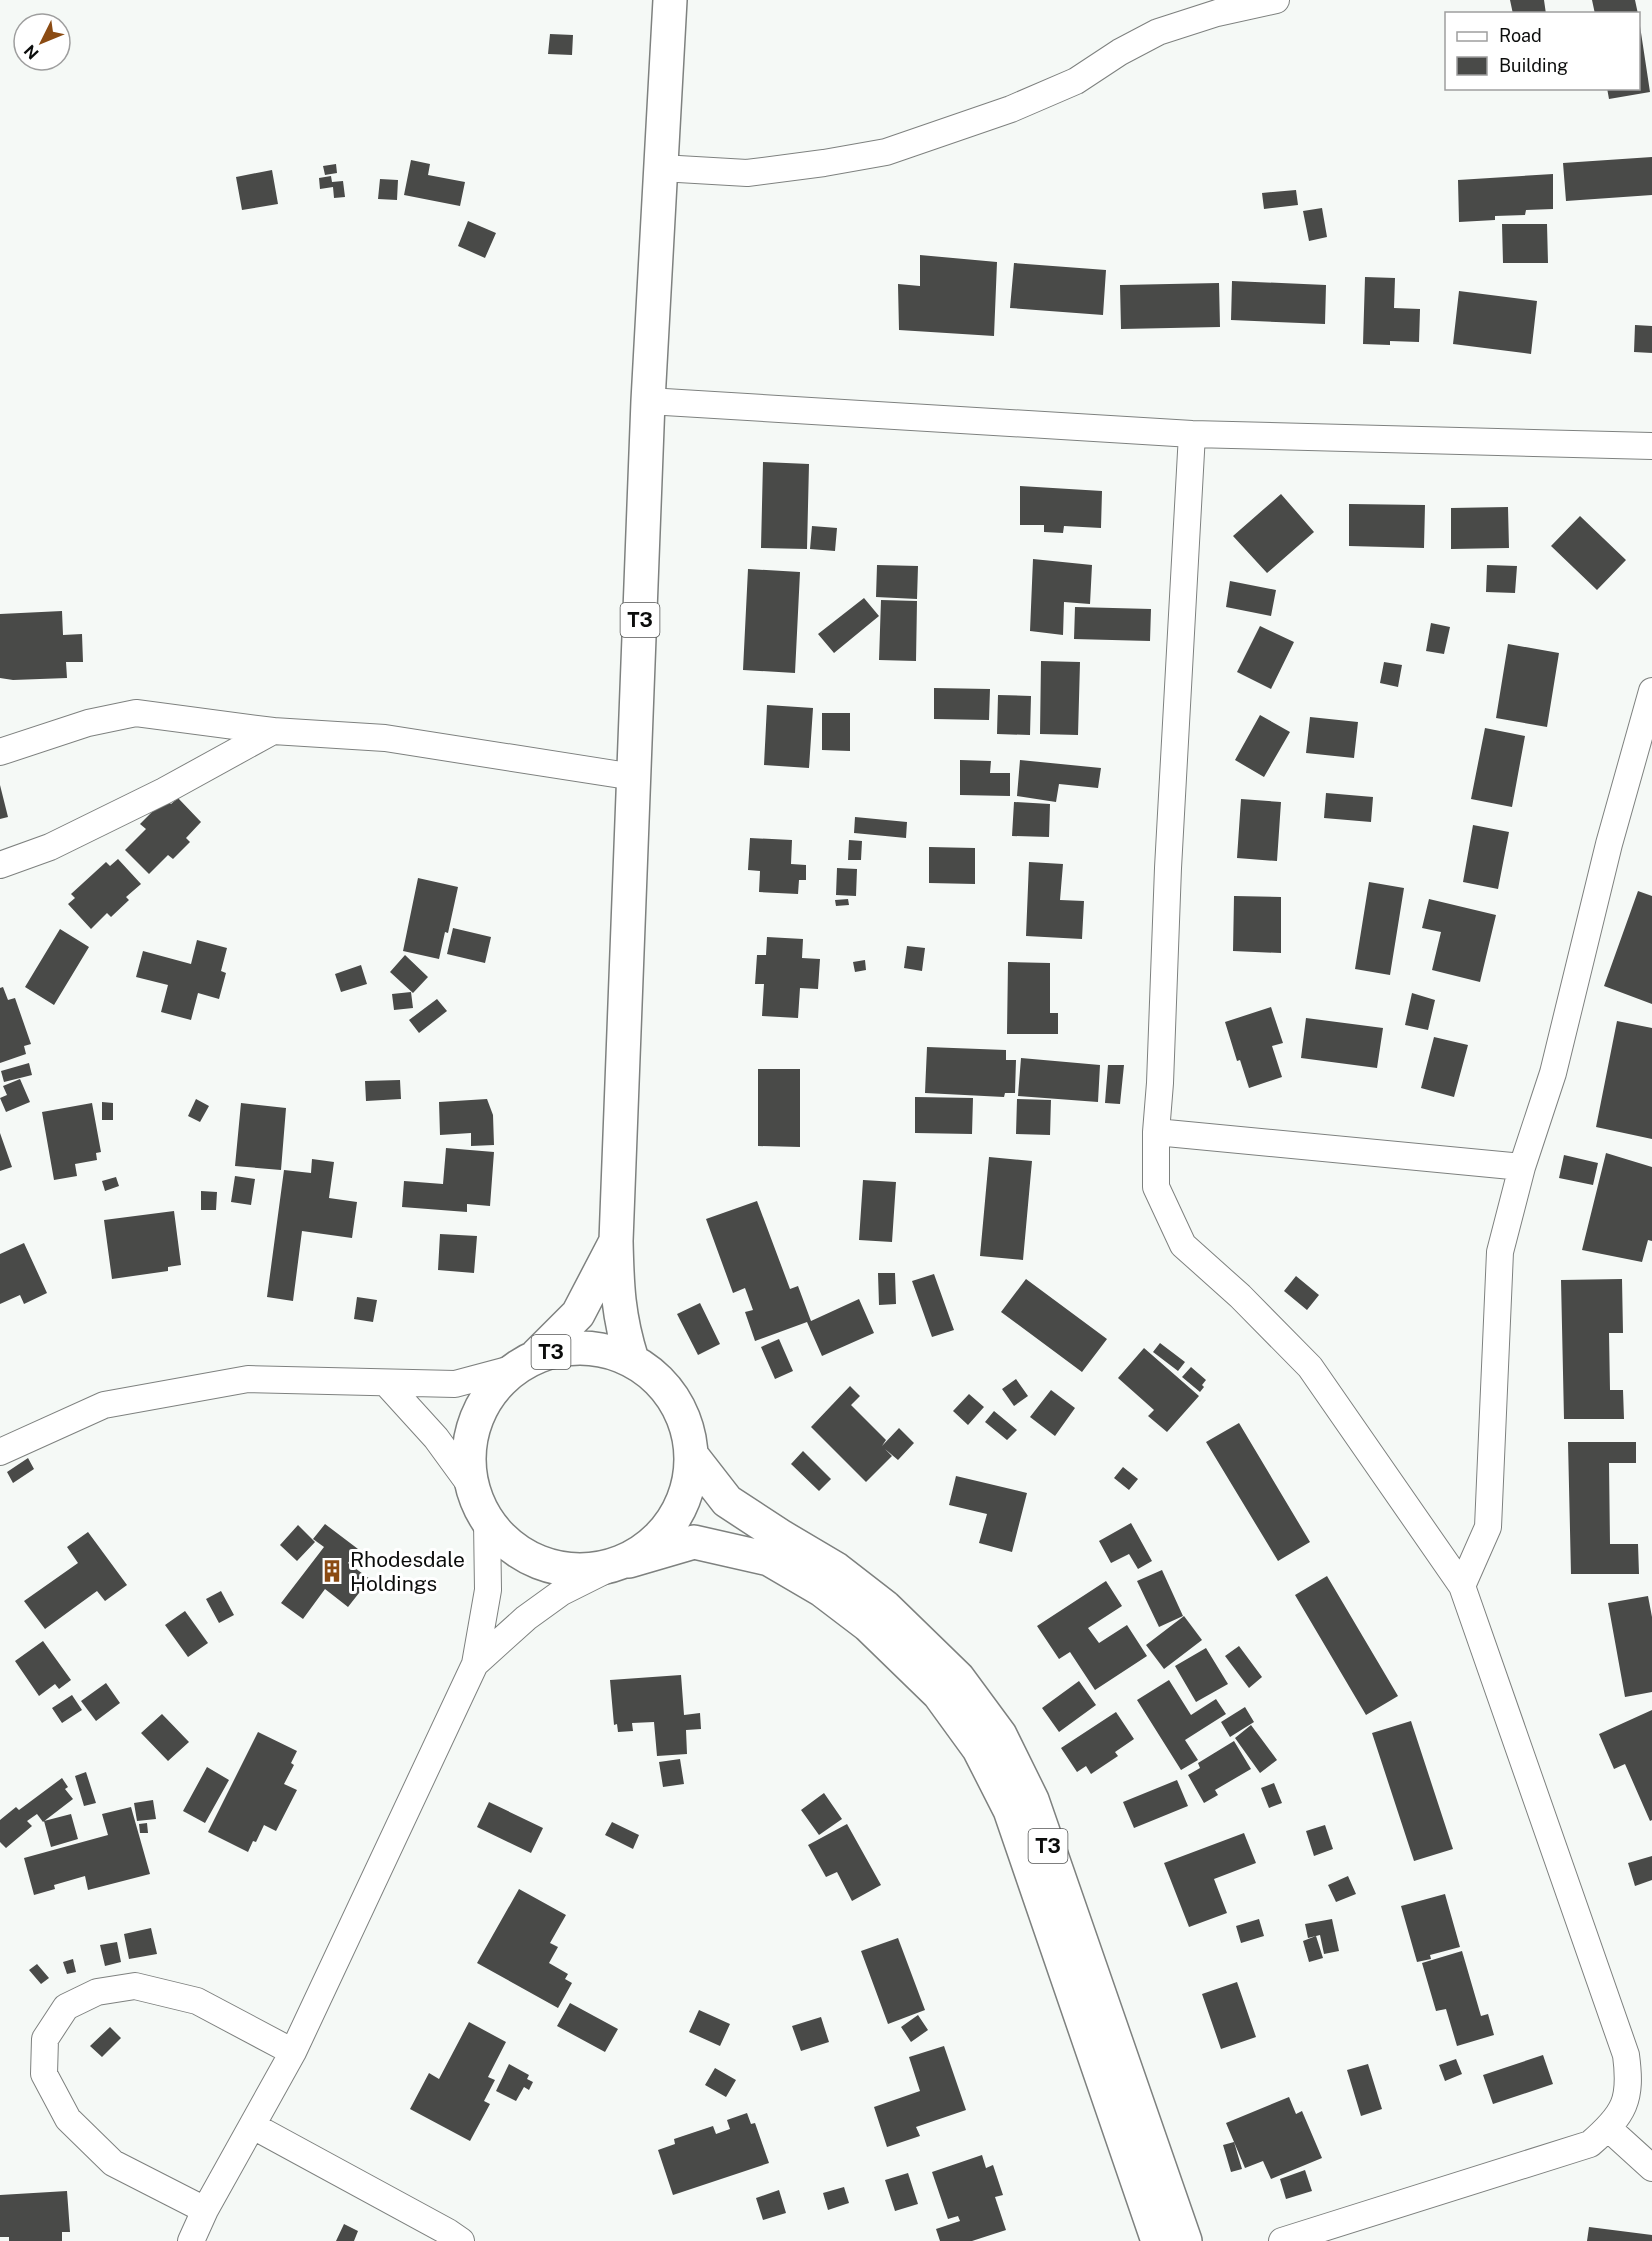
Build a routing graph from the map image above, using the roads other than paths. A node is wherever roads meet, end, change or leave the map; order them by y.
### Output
1 (670, 0) edge
2 (1276, 0) edge
3 (661, 168) junction
4 (648, 401) junction
5 (1192, 434) junction
6 (1652, 446) edge
7 (1652, 691) edge
8 (273, 731) junction
9 (0, 752) edge
10 (634, 777) junction
11 (0, 864) edge
12 (1156, 1132) junction
13 (1522, 1167) junction
14 (616, 1241) junction
15 (632, 1360) junction
16 (526, 1361) junction
17 (386, 1383) junction
18 (0, 1452) edge
19 (692, 1456) junction
20 (471, 1486) junction
21 (488, 1522) junction
22 (619, 1564) junction
23 (1462, 1586) junction
24 (475, 1664) junction
25 (293, 2052) junction
26 (253, 2126) junction
27 (1608, 2128) junction
28 (1652, 2168) edge
29 (205, 2210) junction
30 (191, 2241) edge
31 (461, 2241) edge
32 (1158, 2241) edge
33 (1185, 2241) edge
34 (1282, 2241) edge

1 - 3 highway, T3
2 - 3 street
3 - 4 highway, T3
4 - 5 street
4 - 10 highway, T3
5 - 6 street
5 - 12 street
7 - 13 street
8 - 9 street
8 - 10 street
8 - 11 street
10 - 14 highway, T3
12 - 13 street
12 - 23 street
13 - 23 street
14 - 15 highway, T3
14 - 16 highway, T3
15 - 16 highway, T3
15 - 19 highway, T3
16 - 17 street
16 - 20 highway, T3
17 - 18 street
17 - 20 street
19 - 22 highway, T3
19 - 33 highway, T3
20 - 21 highway, T3
21 - 22 highway, T3
21 - 24 street
22 - 24 street
22 - 32 highway, T3
23 - 27 street
24 - 25 street
25 - 26 street
25 - 29 street
26 - 29 street
26 - 31 street
27 - 28 street
27 - 34 street
29 - 30 street

